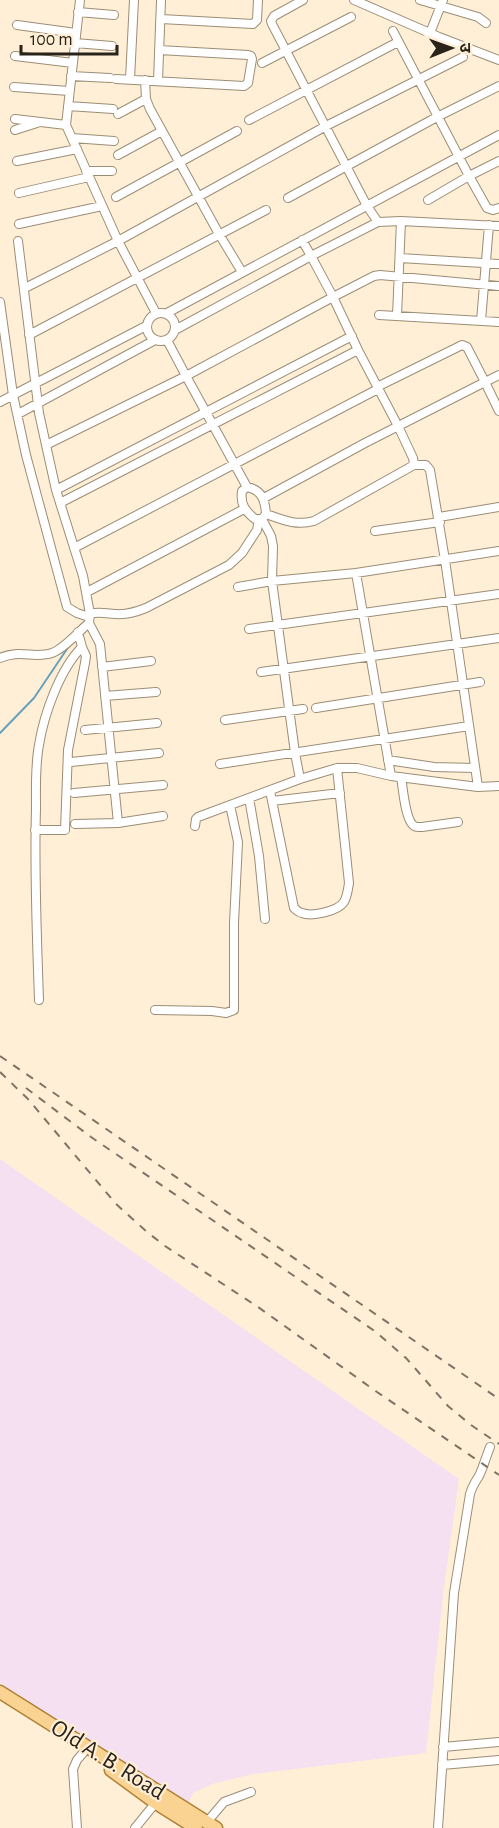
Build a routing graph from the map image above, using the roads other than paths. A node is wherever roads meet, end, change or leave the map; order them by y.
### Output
1 (78, 0) edge
2 (134, 0) edge
3 (161, 0) edge
4 (258, 0) edge
5 (303, 0) edge
6 (354, 0) edge
7 (420, 0) edge
8 (441, 4) edge
9 (78, 12) junction
10 (114, 15) dead end
11 (351, 17) dead end
12 (160, 19) junction
13 (486, 23) dead end
14 (17, 25) dead end
15 (393, 31) dead end
16 (76, 33) junction
17 (430, 33) junction
18 (398, 42) junction
19 (75, 43) junction
20 (112, 46) dead end
21 (159, 50) junction
22 (286, 51) junction
23 (15, 56) dead end
24 (463, 57) dead end
25 (499, 60) edge
26 (73, 63) junction
27 (262, 63) dead end
28 (71, 75) junction
29 (130, 79) junction
30 (418, 79) junction
31 (145, 80) junction
32 (158, 81) junction
33 (499, 86) edge
34 (14, 87) dead end
35 (307, 90) junction
36 (69, 91) junction
37 (146, 99) junction
38 (68, 106) junction
39 (437, 117) junction
40 (15, 119) dead end
41 (249, 120) dead end
42 (41, 122) junction
43 (66, 125) junction
44 (326, 126) junction
45 (15, 130) dead end
46 (162, 131) junction
47 (237, 132) dead end
48 (499, 135) edge
49 (72, 138) junction
50 (114, 141) dead end
51 (76, 149) junction
52 (118, 155) dead end
53 (458, 157) junction
54 (17, 161) dead end
55 (499, 161) edge
56 (181, 162) junction
57 (347, 165) junction
58 (112, 171) dead end
59 (88, 174) junction
60 (469, 176) junction
61 (19, 193) dead end
62 (198, 196) junction
63 (116, 197) dead end
64 (288, 198) dead end
65 (428, 200) dead end
66 (102, 206) junction
67 (367, 206) junction
68 (499, 208) edge
69 (266, 210) dead end
70 (401, 221) junction
71 (378, 222) junction
72 (19, 224) dead end
73 (489, 225) junction
74 (499, 226) edge
75 (219, 234) junction
76 (302, 240) junction
77 (18, 241) dead end
78 (118, 241) junction
79 (311, 256) junction
80 (400, 258) junction
81 (485, 263) junction
82 (499, 264) edge
83 (243, 272) junction
84 (399, 277) junction
85 (137, 278) junction
86 (484, 285) junction
87 (499, 286) edge
88 (25, 288) junction
89 (333, 297) junction
90 (0, 302) edge
91 (156, 313) junction
92 (167, 313) junction
93 (379, 315) dead end
94 (397, 316) junction
95 (481, 321) junction
96 (499, 322) edge
97 (146, 326) junction
98 (175, 330) junction
99 (29, 335) junction
100 (352, 336) junction
101 (155, 340) junction
102 (167, 340) junction
103 (358, 350) junction
104 (499, 375) edge
105 (186, 376) junction
106 (485, 382) junction
107 (35, 384) junction
108 (377, 388) junction
109 (13, 395) junction
110 (0, 402) edge
111 (38, 402) junction
112 (499, 411) edge
113 (206, 413) junction
114 (18, 414) junction
115 (212, 425) junction
116 (398, 426) junction
117 (46, 445) junction
118 (233, 463) junction
119 (419, 465) junction
120 (247, 487) junction
121 (56, 490) junction
122 (264, 498) junction
123 (60, 503) junction
124 (499, 507) edge
125 (244, 509) junction
126 (262, 518) junction
127 (439, 519) junction
128 (375, 531) dead end
129 (74, 549) junction
130 (499, 551) edge
131 (445, 560) junction
132 (356, 573) junction
133 (272, 581) junction
134 (238, 587) dead end
135 (87, 592) junction
136 (499, 594) edge
137 (451, 600) junction
138 (363, 612) junction
139 (278, 625) junction
140 (93, 627) junction
141 (249, 629) dead end
142 (499, 638) edge
143 (81, 641) junction
144 (456, 644) junction
145 (370, 655) junction
146 (0, 658) edge
147 (152, 661) dead end
148 (102, 666) junction
149 (284, 668) junction
150 (261, 672) dead end
151 (480, 682) dead end
152 (463, 684) junction
153 (156, 692) dead end
154 (105, 696) junction
155 (378, 699) junction
156 (316, 708) dead end
157 (303, 709) dead end
158 (290, 710) junction
159 (225, 720) dead end
160 (158, 723) dead end
161 (469, 726) junction
162 (108, 728) junction
163 (85, 730) dead end
164 (384, 740) junction
165 (159, 753) dead end
166 (295, 753) junction
167 (111, 757) junction
168 (388, 760) junction
169 (71, 762) dead end
170 (220, 764) dead end
171 (337, 768) junction
172 (475, 768) junction
173 (391, 776) junction
174 (401, 777) junction
175 (300, 779) junction
176 (164, 785) dead end
177 (499, 786) edge
178 (477, 787) junction
179 (115, 789) junction
180 (270, 791) junction
181 (74, 793) dead end
182 (340, 793) junction
183 (249, 798) junction
184 (272, 801) junction
185 (230, 805) junction
186 (163, 816) dead end
187 (458, 822) dead end
188 (118, 823) junction
189 (75, 824) dead end
190 (195, 826) dead end
191 (35, 830) junction
192 (265, 919) dead end
193 (39, 1000) dead end
194 (155, 1010) dead end
195 (490, 1447) dead end
196 (0, 1692) edge
197 (0, 1698) edge
198 (499, 1742) edge
199 (443, 1747) junction
200 (83, 1753) junction
201 (499, 1760) edge
202 (442, 1765) junction
203 (252, 1792) dead end
204 (159, 1798) junction
205 (206, 1826) edge
206 (77, 1828) edge
207 (135, 1828) edge
208 (438, 1828) edge

1 - 9 street
2 - 29 street
3 - 12 street
4 - 12 street
5 - 22 street
6 - 17 street
7 - 8 street
8 - 13 street
8 - 17 street
9 - 10 street
9 - 16 street
11 - 22 street
12 - 21 street
14 - 16 street
15 - 18 street
16 - 19 street
17 - 25 street
18 - 30 street
18 - 35 street
19 - 20 street
19 - 26 street
21 - 32 street
21 - 32 street
22 - 27 street
22 - 35 street
23 - 26 street
24 - 30 street
26 - 28 street
28 - 29 street
28 - 36 street
29 - 31 street
30 - 39 street
30 - 44 street
31 - 32 street
31 - 37 street
33 - 39 street
34 - 36 street
35 - 41 street
35 - 44 street
36 - 38 street
37 - 38 street
37 - 46 street
38 - 43 street
39 - 53 street
39 - 57 street
40 - 42 street
42 - 43 street
42 - 45 street
43 - 49 street
44 - 57 street
44 - 62 street
46 - 52 street
46 - 56 street
47 - 56 street
48 - 53 street
49 - 50 street
49 - 51 street
51 - 54 street
51 - 59 street
53 - 60 street
53 - 67 street
55 - 60 street
56 - 62 street
56 - 63 street
57 - 64 street
57 - 67 street
58 - 59 street
59 - 61 street
59 - 66 street
60 - 65 street
60 - 68 street
62 - 75 street
62 - 78 street
66 - 72 street
66 - 78 street
67 - 71 street
67 - 76 street
69 - 75 street
70 - 71 street
70 - 73 street
70 - 80 street
71 - 79 street
73 - 74 street
73 - 81 street
75 - 83 street
75 - 85 street
76 - 79 street
76 - 83 street
77 - 88 street
78 - 85 street
78 - 88 street
79 - 89 street
79 - 98 street
80 - 81 street
80 - 84 street
81 - 82 street
81 - 86 street
83 - 92 street
84 - 86 street
84 - 89 street
84 - 94 street
85 - 91 street
85 - 99 street
86 - 87 street
86 - 95 street
88 - 99 street
89 - 100 street
89 - 105 street
90 - 109 street
91 - 92 street
91 - 97 street
92 - 98 street
93 - 94 street
94 - 95 street
95 - 96 street
97 - 101 street
97 - 107 street
98 - 102 street
99 - 107 street
100 - 103 street
100 - 113 street
101 - 102 street
101 - 111 street
102 - 105 street
103 - 108 street
103 - 115 street
104 - 106 street
105 - 113 street
105 - 117 street
106 - 108 street
106 - 112 street
106 - 116 street
107 - 109 street
107 - 111 street
108 - 116 street
108 - 118 street
109 - 110 street
109 - 114 street
111 - 114 street
111 - 117 street
113 - 115 street
113 - 121 street
114 - 140 street
115 - 118 street
115 - 123 street
116 - 119 street
116 - 122 street
117 - 121 street
118 - 120 street
118 - 129 street
119 - 126 street
119 - 127 street
120 - 122 street
120 - 125 street
121 - 123 street
122 - 126 street
123 - 129 street
124 - 127 street
125 - 126 street
125 - 135 street
126 - 133 street
126 - 140 street
127 - 128 street
127 - 131 street
129 - 135 street
130 - 131 street
131 - 132 street
131 - 137 street
132 - 133 street
132 - 138 street
133 - 134 street
133 - 139 street
135 - 140 street
136 - 137 street
137 - 138 street
137 - 144 street
138 - 139 street
138 - 145 street
139 - 141 street
139 - 149 street
140 - 143 street
140 - 143 street
140 - 148 street
142 - 144 street
143 - 146 street
143 - 191 street
143 - 191 street
144 - 145 street
144 - 152 street
145 - 149 street
145 - 155 street
147 - 148 street
148 - 154 street
149 - 150 street
149 - 158 street
151 - 152 street
152 - 155 street
152 - 161 street
153 - 154 street
154 - 162 street
155 - 156 street
155 - 164 street
157 - 158 street
158 - 159 street
158 - 166 street
160 - 162 street
161 - 164 street
161 - 172 street
162 - 163 street
162 - 167 street
164 - 166 street
164 - 168 street
165 - 167 street
166 - 170 street
166 - 175 street
167 - 169 street
167 - 179 street
168 - 172 street
168 - 173 street
171 - 173 street
171 - 175 street
171 - 182 street
172 - 178 street
173 - 174 street
174 - 178 street
174 - 187 street
175 - 180 street
176 - 179 street
177 - 178 street
179 - 181 street
179 - 188 street
180 - 183 street
180 - 184 street
182 - 184 street
182 - 184 street
183 - 185 street
183 - 192 street
185 - 190 street
185 - 194 street
186 - 188 street
188 - 189 street
191 - 193 street
195 - 199 street
196 - 204 main road, Old A. B. Road
197 - 200 main road, Old A. B. Road
198 - 199 street
199 - 202 street
200 - 204 main road, Old A. B. Road
200 - 206 street
201 - 202 street
202 - 208 street
203 - 205 street
204 - 205 main road, Old A. B. Road
204 - 207 street

